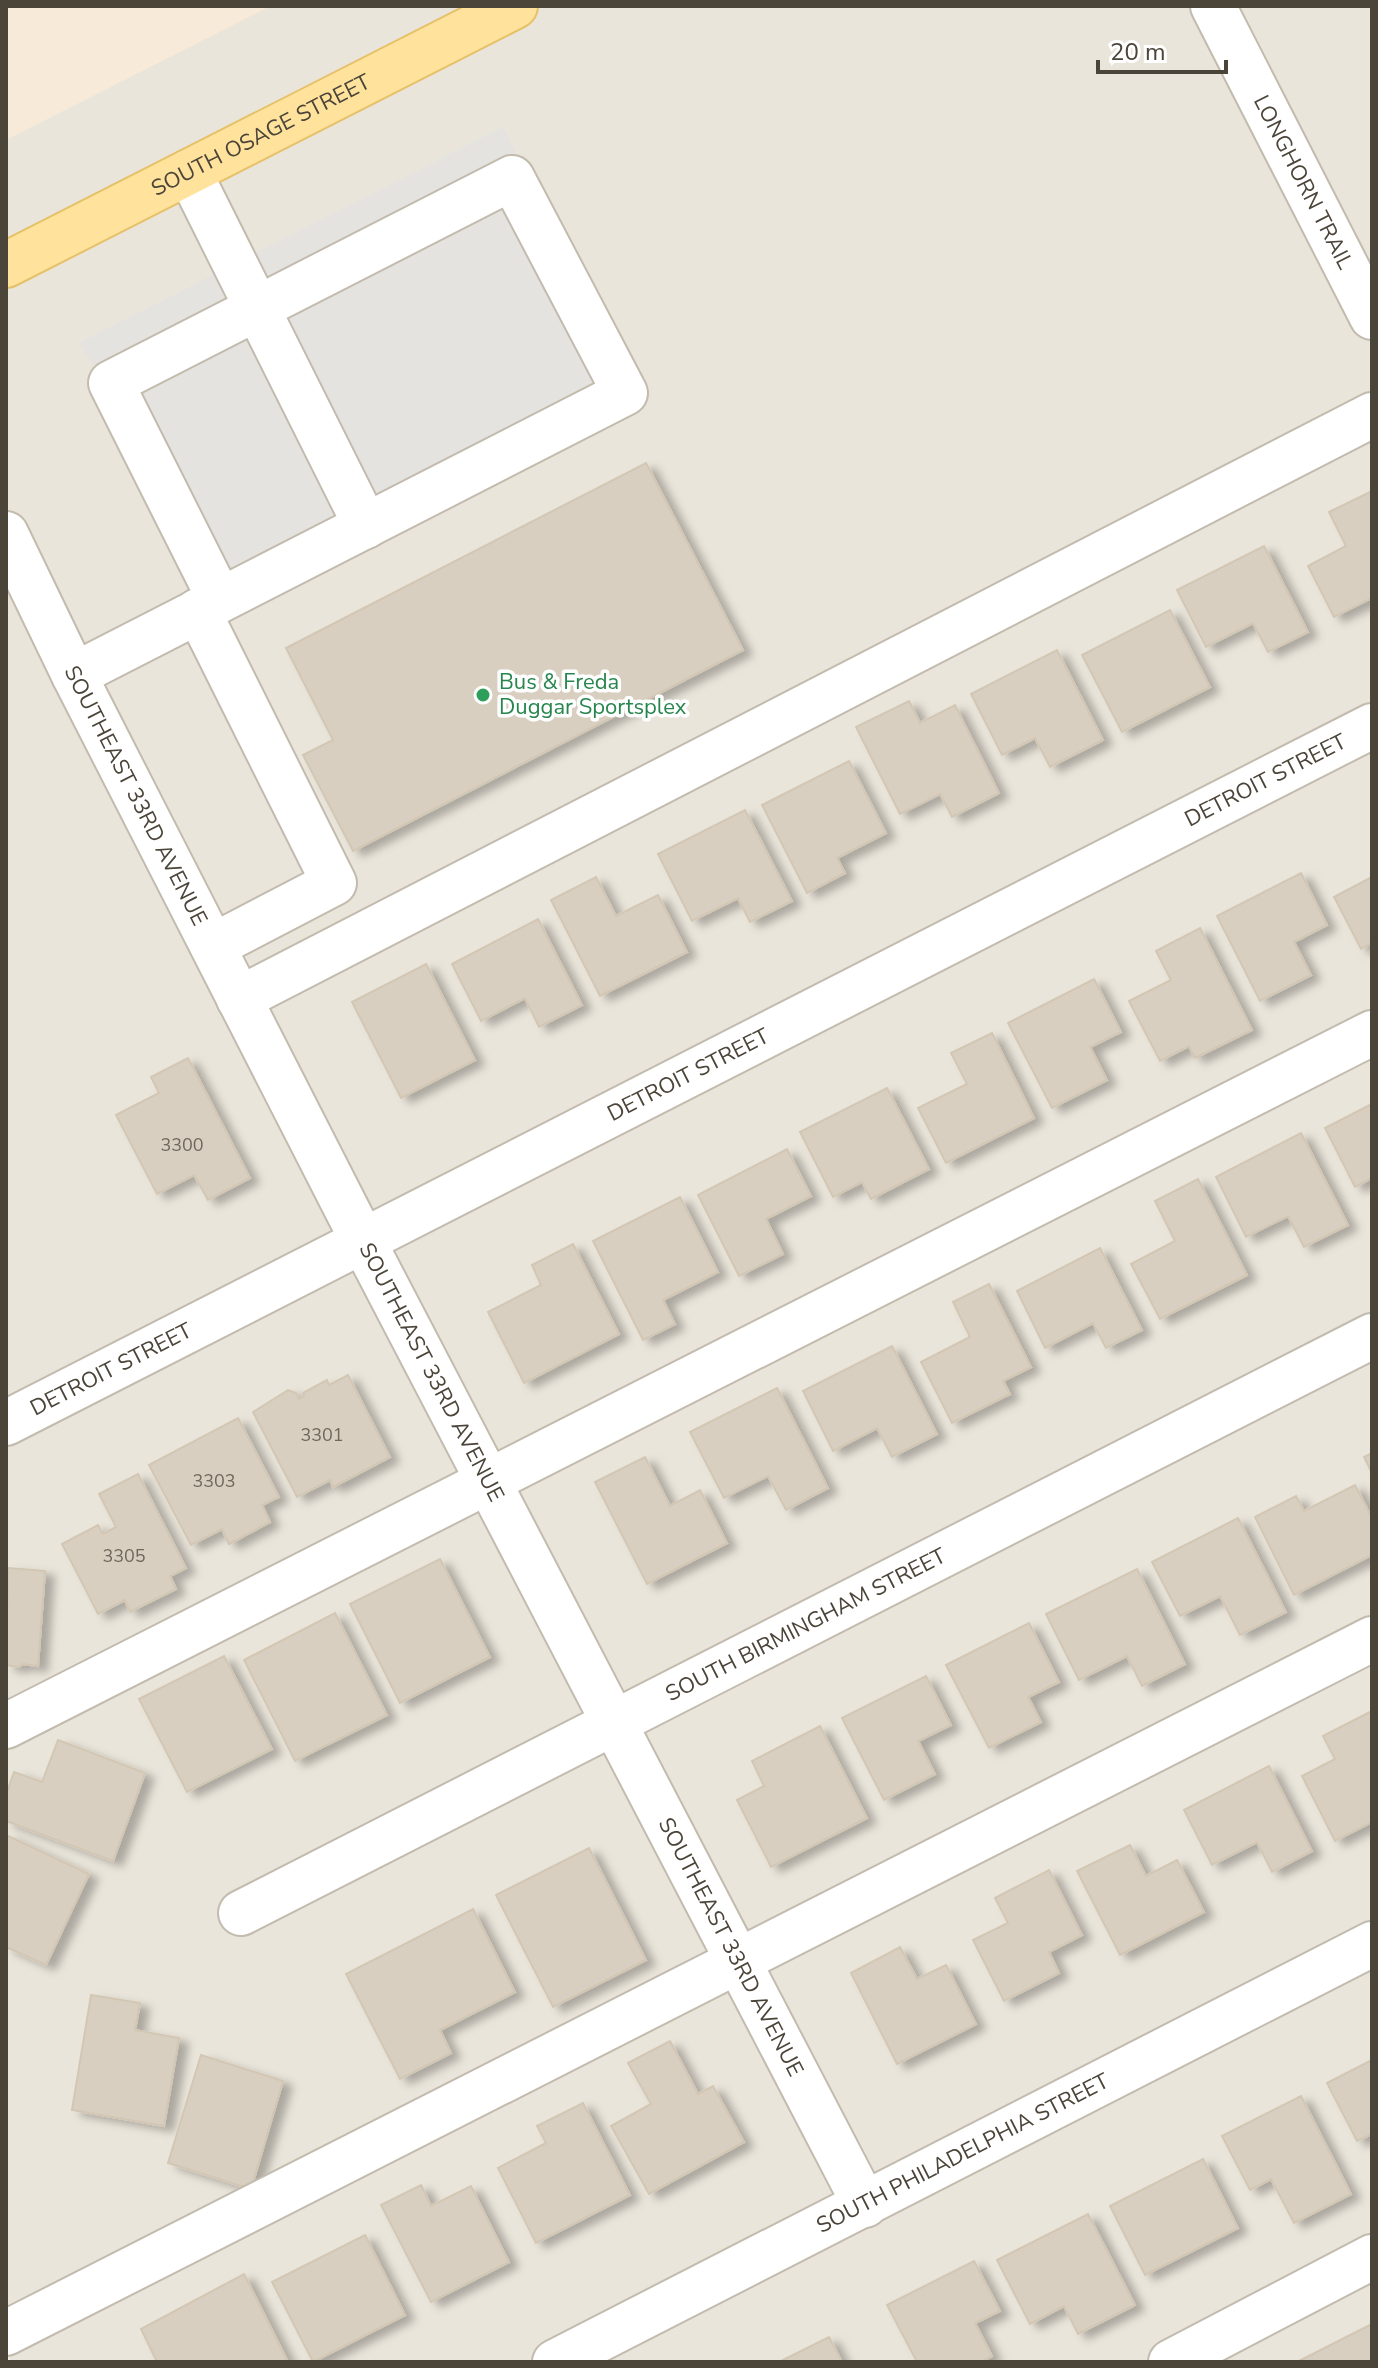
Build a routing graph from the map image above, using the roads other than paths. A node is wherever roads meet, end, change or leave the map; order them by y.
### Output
1 (515, 6) edge
2 (1213, 6) edge
3 (189, 172) junction
4 (6, 265) edge
5 (258, 309) junction
6 (1372, 317) edge
7 (1372, 415) edge
8 (366, 526) junction
9 (6, 534) edge
10 (209, 606) junction
11 (74, 675) junction
12 (1372, 726) edge
13 (213, 946) junction
14 (239, 999) junction
15 (1372, 1033) edge
16 (362, 1239) junction
17 (1372, 1336) edge
18 (6, 1423) edge
19 (489, 1483) junction
20 (1372, 1639) edge
21 (614, 1722) junction
22 (6, 1726) edge
23 (241, 1913) dead end
24 (1372, 1944) edge
25 (738, 1960) junction
26 (865, 2205) junction
27 (1372, 2257) edge
28 (6, 2333) edge
29 (555, 2362) edge
30 (1171, 2362) edge

1 - 3 main road, SOUTH OSAGE STREET
2 - 6 street, LONGHORN TRAIL
3 - 4 main road, SOUTH OSAGE STREET
3 - 5 street
5 - 8 street
5 - 8 street
5 - 10 street
7 - 14 street
8 - 10 street
9 - 11 street, SOUTHEAST 33RD AVENUE
10 - 11 street
10 - 13 street
11 - 13 street, SOUTHEAST 33RD AVENUE
12 - 16 street, DETROIT STREET
13 - 14 street, SOUTHEAST 33RD AVENUE
14 - 16 street, SOUTHEAST 33RD AVENUE
15 - 19 street
16 - 18 street, DETROIT STREET
16 - 19 street, SOUTHEAST 33RD AVENUE
17 - 21 street, SOUTH BIRMINGHAM STREET
19 - 21 street, SOUTHEAST 33RD AVENUE
19 - 22 street
20 - 25 street
21 - 23 street, SOUTH BIRMINGHAM STREET
21 - 25 street, SOUTHEAST 33RD AVENUE
24 - 26 street, SOUTH PHILADELPHIA STREET
25 - 26 street, SOUTHEAST 33RD AVENUE
25 - 28 street
26 - 29 street, SOUTH PHILADELPHIA STREET
27 - 30 street

